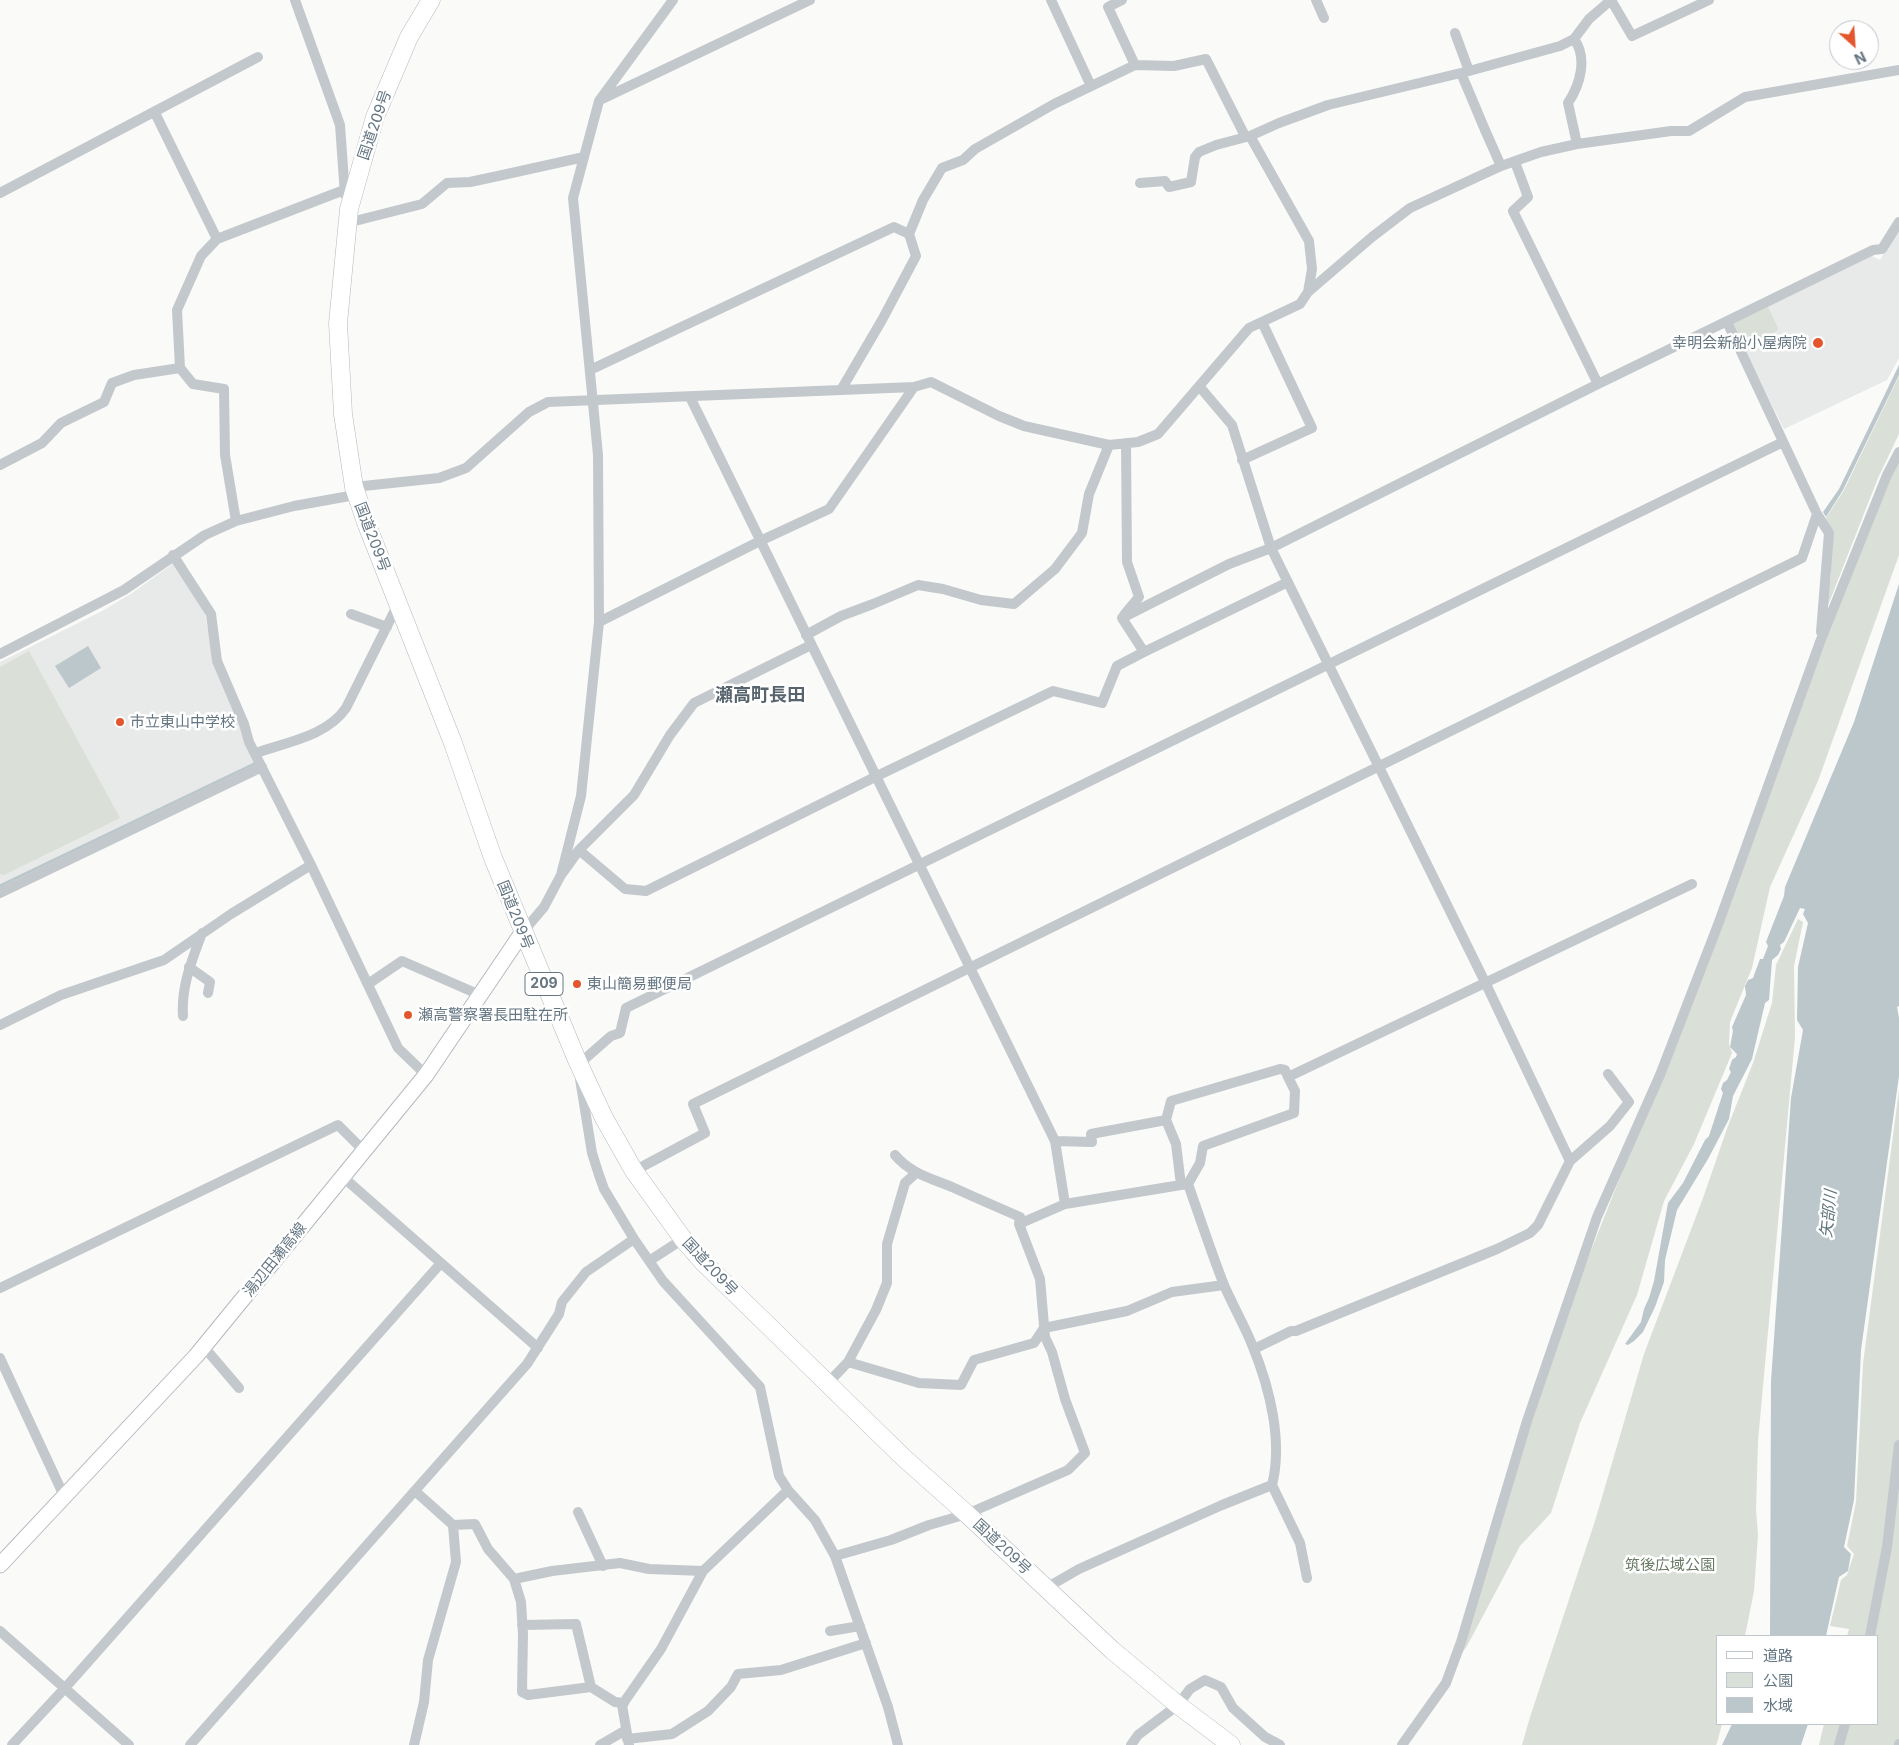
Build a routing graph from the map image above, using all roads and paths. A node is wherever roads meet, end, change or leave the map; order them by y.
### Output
1 (295, 0) edge
2 (431, 0) edge
3 (673, 0) edge
4 (810, 0) edge
5 (1051, 0) edge
6 (1122, 0) edge
7 (1316, 0) edge
8 (1611, 0) edge
9 (1709, 0) edge
10 (1324, 18) dead end
11 (1455, 32) dead end
12 (1574, 39) junction
13 (258, 57) dead end
14 (1135, 65) junction
15 (1899, 70) edge
16 (1465, 72) junction
17 (1092, 86) junction
18 (599, 101) junction
19 (155, 113) junction
20 (1248, 136) junction
21 (1577, 144) junction
22 (584, 156) junction
23 (1514, 162) junction
24 (1501, 166) junction
25 (1140, 183) dead end
26 (344, 190) junction
27 (0, 193) edge
28 (348, 216) junction
29 (1899, 222) edge
30 (909, 234) junction
31 (217, 239) junction
32 (1308, 292) junction
33 (1262, 322) junction
34 (1726, 322) junction
35 (180, 368) junction
36 (590, 370) junction
37 (1598, 384) junction
38 (1199, 386) junction
39 (914, 387) junction
40 (841, 390) junction
41 (690, 397) junction
42 (592, 400) junction
43 (1783, 442) junction
44 (1126, 443) junction
45 (1109, 445) junction
46 (1899, 452) edge
47 (1242, 460) junction
48 (0, 465) edge
49 (354, 491) junction
50 (1818, 514) junction
51 (236, 521) junction
52 (760, 541) junction
53 (1271, 548) junction
54 (174, 555) junction
55 (1288, 582) junction
56 (398, 604) junction
57 (350, 614) dead end
58 (1122, 618) junction
59 (599, 622) junction
60 (387, 627) junction
61 (806, 635) junction
62 (1820, 642) junction
63 (810, 645) junction
64 (1144, 652) junction
65 (0, 654) edge
66 (1327, 665) junction
67 (256, 753) junction
68 (262, 767) junction
69 (1378, 767) junction
70 (875, 777) junction
71 (579, 850) junction
72 (311, 865) junction
73 (918, 865) junction
74 (561, 875) junction
75 (1692, 884) dead end
76 (0, 893) edge
77 (202, 933) junction
78 (522, 933) junction
79 (189, 967) junction
80 (969, 968) junction
81 (1485, 982) junction
82 (368, 984) junction
83 (208, 994) dead end
84 (480, 995) junction
85 (183, 1016) dead end
86 (0, 1025) edge
87 (578, 1062) junction
88 (1608, 1074) dead end
89 (426, 1075) junction
90 (1288, 1077) junction
91 (1166, 1120) junction
92 (1054, 1142) junction
93 (364, 1151) junction
94 (895, 1156) dead end
95 (1570, 1160) junction
96 (634, 1171) junction
97 (916, 1173) junction
98 (343, 1177) junction
99 (1185, 1185) junction
100 (1066, 1204) junction
101 (1019, 1224) junction
102 (683, 1239) junction
103 (634, 1240) junction
104 (649, 1261) junction
105 (441, 1264) junction
106 (1224, 1285) junction
107 (0, 1288) edge
108 (1044, 1328) junction
109 (204, 1347) junction
110 (538, 1348) junction
111 (1254, 1348) junction
112 (0, 1358) edge
113 (848, 1362) junction
114 (828, 1382) junction
115 (240, 1388) dead end
116 (1899, 1445) edge
117 (1272, 1485) junction
118 (788, 1490) junction
119 (415, 1491) junction
120 (64, 1496) junction
121 (578, 1512) dead end
122 (967, 1514) junction
123 (453, 1525) junction
124 (835, 1556) junction
125 (0, 1565) edge
126 (603, 1566) junction
127 (702, 1571) junction
128 (1307, 1578) dead end
129 (514, 1579) junction
130 (1046, 1588) junction
131 (522, 1625) junction
132 (860, 1626) junction
133 (0, 1631) edge
134 (830, 1631) dead end
135 (1870, 1635) edge
136 (866, 1644) junction
137 (591, 1687) junction
138 (65, 1688) junction
139 (624, 1703) junction
140 (1178, 1705) junction
141 (1845, 1725) edge
142 (622, 1739) edge
143 (12, 1745) edge
144 (129, 1745) edge
145 (190, 1745) edge
146 (414, 1745) edge
147 (600, 1745) edge
148 (898, 1745) edge
149 (1131, 1745) edge
150 (1231, 1745) edge
151 (1280, 1745) edge
152 (1402, 1745) edge
153 (1838, 1745) edge

1 - 26 street
2 - 28 highway, 国道209号 / 209
3 - 18 street
4 - 18 street
5 - 17 street
6 - 14 street
7 - 10 street
8 - 9 street
8 - 12 street
11 - 16 street
12 - 16 street
12 - 21 street
13 - 19 street
14 - 17 street
14 - 20 street
15 - 21 street
16 - 20 street
16 - 24 street
17 - 30 street
18 - 22 street
19 - 27 street
19 - 31 street
20 - 25 street
20 - 32 street
21 - 23 street
22 - 28 street
22 - 36 street
23 - 24 street
23 - 37 street
24 - 32 street
26 - 28 street
26 - 31 street
28 - 49 highway, 国道209号 / 209
29 - 34 street
30 - 36 street
30 - 40 street
31 - 35 street
32 - 33 street
33 - 38 street
33 - 47 street
34 - 37 street
34 - 43 street
35 - 48 street
35 - 51 street
36 - 42 street
37 - 53 street
38 - 44 street
38 - 47 street
39 - 40 street
39 - 45 street
39 - 52 street
40 - 41 street
41 - 42 street
41 - 52 street
42 - 49 street
42 - 59 street
43 - 50 street
43 - 66 street
44 - 45 street
44 - 58 street
45 - 61 street
46 - 62 street
47 - 53 street
49 - 51 street
49 - 56 highway, 国道209号 / 209
50 - 62 street
50 - 69 street
51 - 54 street
52 - 59 street
52 - 61 street
53 - 55 street
53 - 58 street
54 - 65 street
54 - 67 street
55 - 64 street
55 - 66 street
56 - 60 street
56 - 78 highway, 国道209号 / 209
57 - 60 street
58 - 64 street
59 - 74 street
60 - 67 street
61 - 63 street
62 - 152 street
63 - 70 street
63 - 71 street
64 - 70 street
66 - 69 street
66 - 73 street
67 - 68 street
68 - 72 street
68 - 76 street
69 - 80 street
69 - 81 street
70 - 71 street
70 - 73 street
71 - 74 street
72 - 77 street
72 - 82 street
73 - 80 street
73 - 87 street
74 - 78 street
75 - 81 street
77 - 79 street
77 - 86 street
78 - 84 main road, 湯辺田瀬高線
78 - 87 highway, 国道209号 / 209
79 - 83 street
79 - 85 street
80 - 92 street
80 - 96 street
81 - 90 street
81 - 95 street
82 - 84 street
82 - 89 street
84 - 89 main road, 湯辺田瀬高線
87 - 96 highway, 国道209号 / 209
87 - 103 street
88 - 95 street
89 - 93 main road, 湯辺田瀬高線
90 - 91 street
90 - 99 street
91 - 92 street
91 - 99 street
92 - 100 street
93 - 98 main road, 湯辺田瀬高線
93 - 107 street
94 - 97 street
95 - 111 street
96 - 102 highway, 国道209号 / 209
97 - 101 street
97 - 113 street
98 - 105 street
98 - 109 main road, 湯辺田瀬高線
99 - 100 street
99 - 106 street
100 - 101 street
101 - 108 street
102 - 104 street
102 - 114 highway, 国道209号 / 209
103 - 104 street
103 - 110 street
104 - 118 street
105 - 110 street
105 - 138 street
106 - 108 street
106 - 111 street
108 - 113 street
108 - 122 street
109 - 115 street
109 - 120 main road, 湯辺田瀬高線
110 - 119 street
111 - 117 street
112 - 120 street
113 - 114 street
114 - 122 highway, 国道209号 / 209
116 - 135 street
117 - 128 street
117 - 130 street
118 - 124 street
118 - 127 street
119 - 123 street
119 - 145 street
120 - 125 main road, 湯辺田瀬高線
121 - 126 street
122 - 124 street
122 - 130 highway, 国道209号 / 209
123 - 129 street
123 - 146 street
124 - 132 street
126 - 127 street
126 - 129 street
127 - 139 street
129 - 131 street
130 - 140 highway, 国道209号 / 209
131 - 137 street
131 - 137 street
132 - 134 street
132 - 136 street
133 - 138 street
136 - 142 street
136 - 148 street
137 - 139 street
138 - 143 street
138 - 144 street
139 - 142 street
140 - 149 street
140 - 150 highway, 国道209号 / 209
140 - 151 street
141 - 153 street
142 - 147 street

